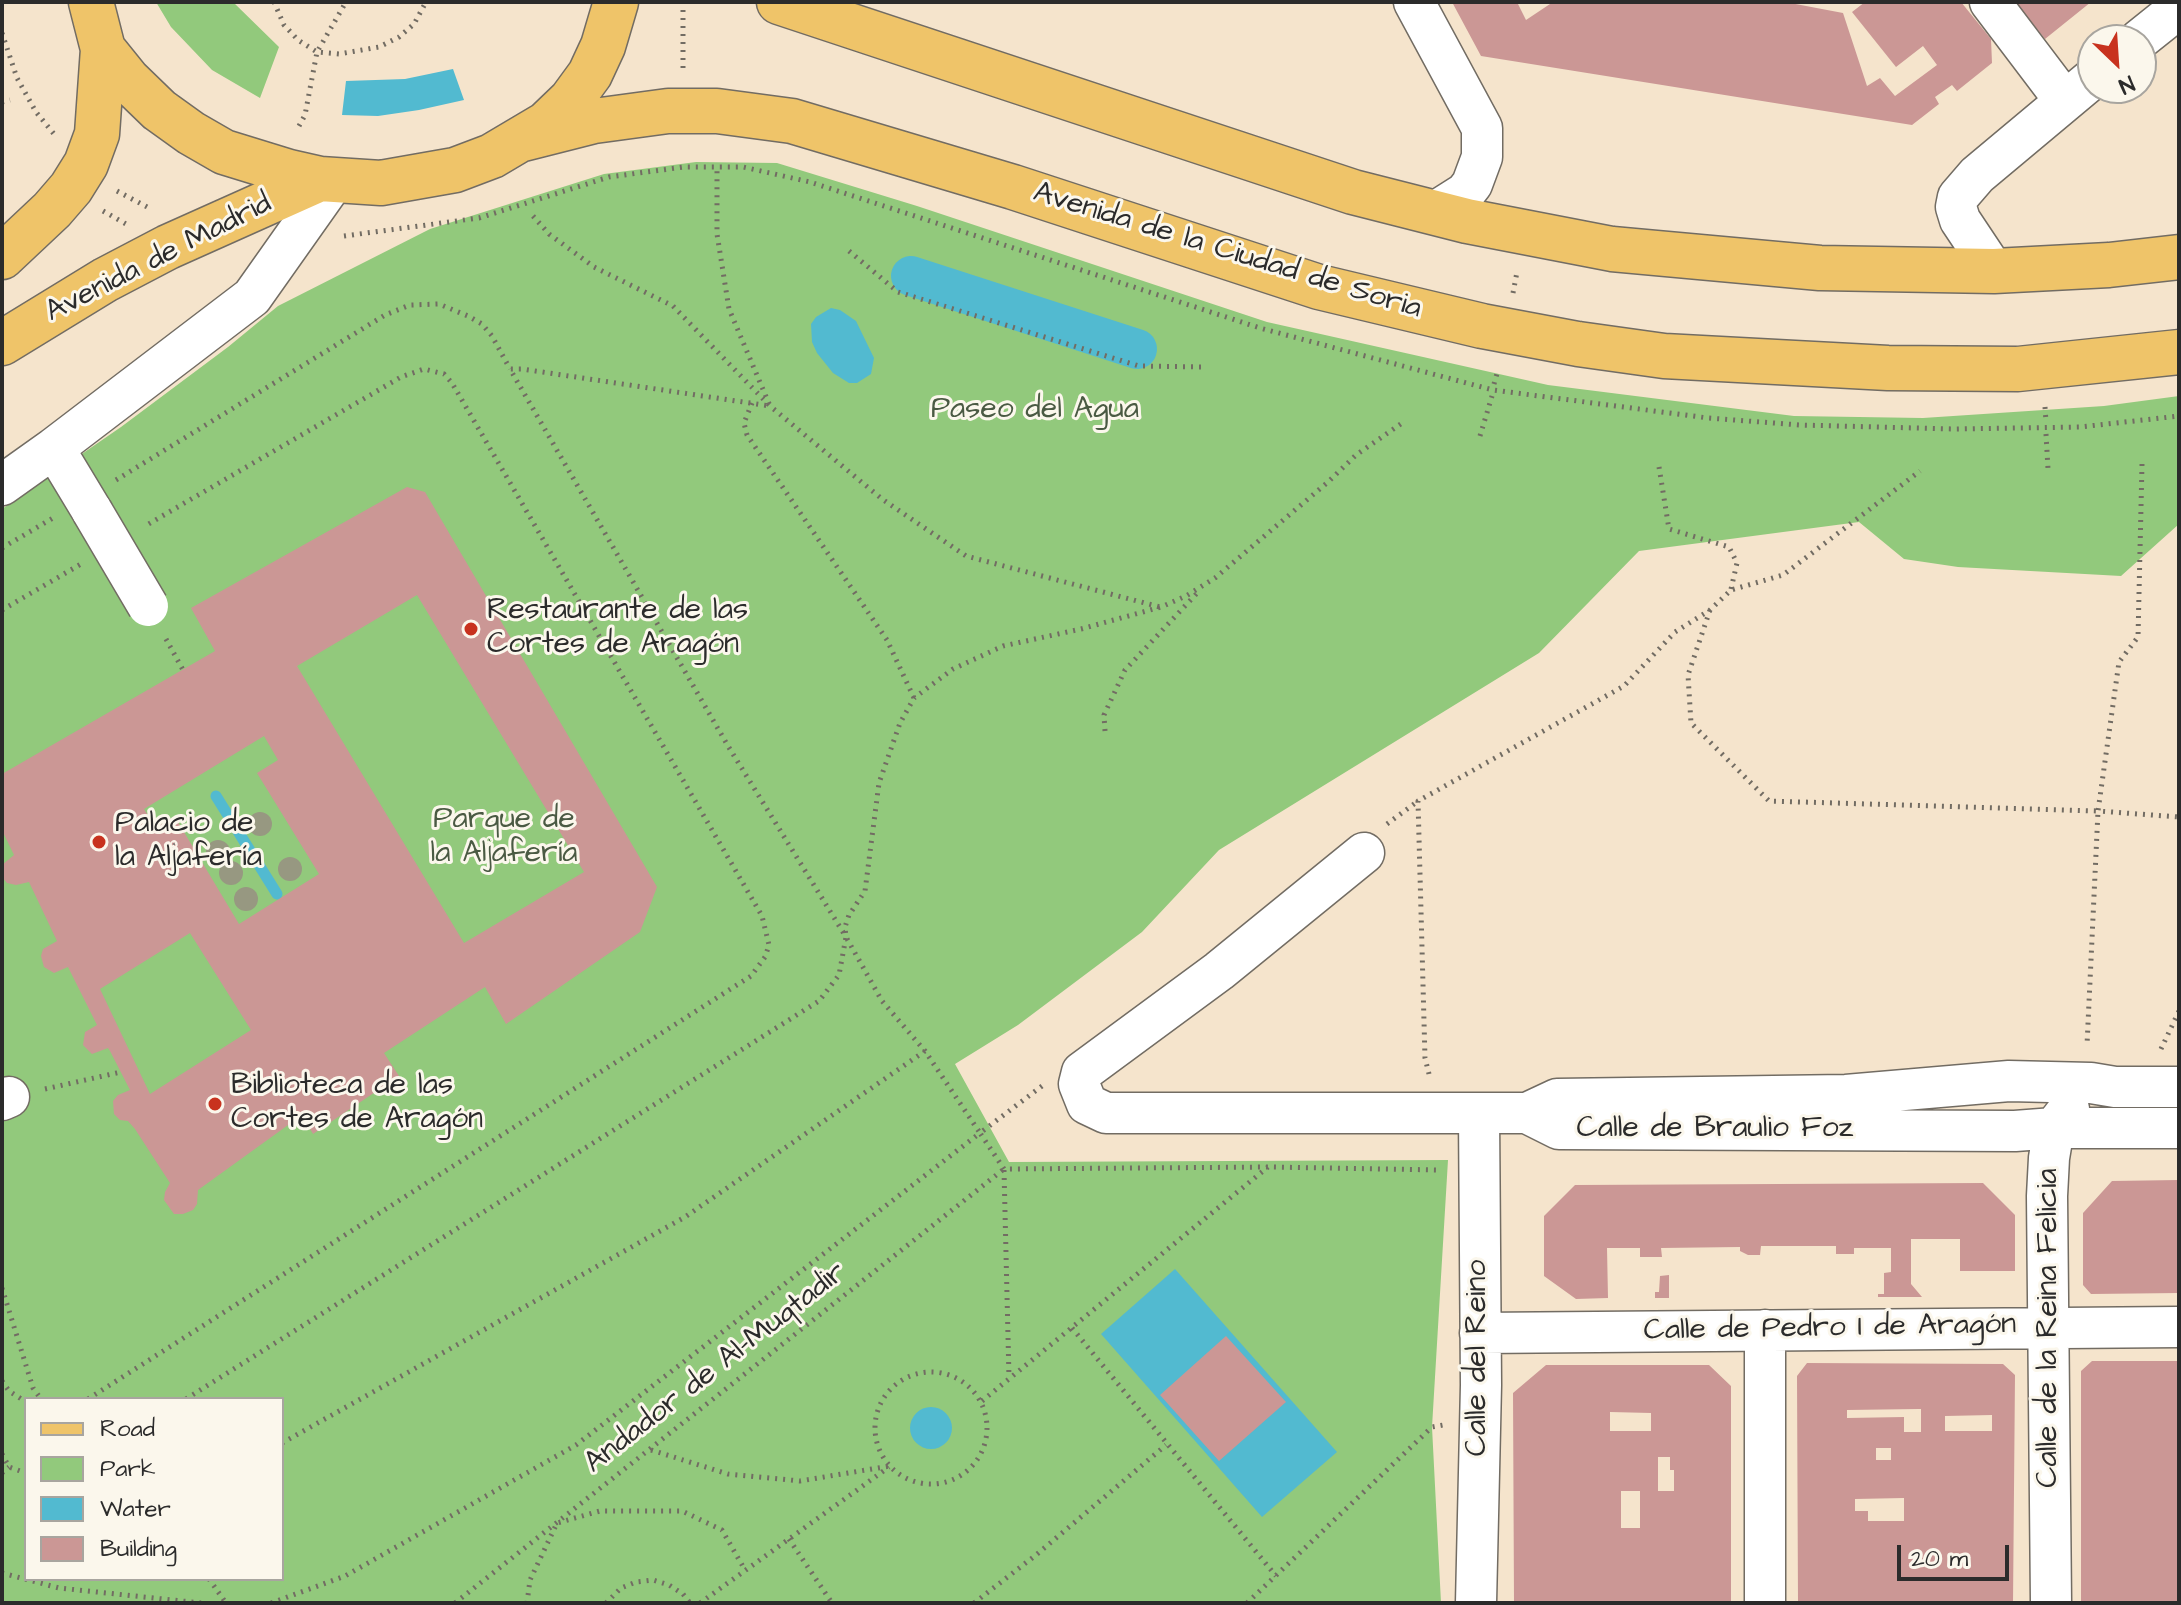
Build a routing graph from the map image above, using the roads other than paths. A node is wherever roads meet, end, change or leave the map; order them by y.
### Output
1 (91, 2) edge
2 (616, 2) edge
3 (779, 2) edge
4 (1414, 2) edge
5 (1990, 2) edge
6 (103, 49) junction
7 (2077, 87) edge
8 (2077, 91) edge
9 (523, 139) junction
10 (327, 180) junction
11 (1435, 212) junction
12 (2, 257) edge
13 (2179, 257) edge
14 (1994, 271) junction
15 (2, 343) edge
16 (2179, 352) edge
17 (54, 448) junction
18 (2, 485) edge
19 (148, 606) dead end
20 (1364, 853) dead end
21 (2115, 1087) junction
22 (2179, 1087) edge
23 (1527, 1113) junction
24 (1479, 1114) junction
25 (2054, 1128) junction
26 (2179, 1128) edge
27 (2050, 1327) junction
28 (2179, 1327) edge
29 (1765, 1330) junction
30 (1480, 1333) junction
31 (1476, 1603) edge
32 (1765, 1603) edge
33 (2051, 1603) edge

1 - 6 main road
2 - 9 main road
3 - 11 main road
4 - 11 street
5 - 7 street
6 - 10 main road
6 - 12 main road
8 - 14 street
9 - 10 main road
9 - 16 main road, Avenida de la Ciudad de Soria
10 - 15 main road, Avenida de Madrid
10 - 17 street
11 - 14 main road
13 - 14 main road
17 - 18 street
17 - 19 street, bridge
20 - 24 street
21 - 22 street, Calle de Braulio Foz
21 - 23 street, Calle de Braulio Foz
21 - 25 street, Calle de la Reina Felicia
23 - 24 street
23 - 25 street, Calle de Braulio Foz
24 - 30 street, Calle del Reino
25 - 26 street, Calle de Braulio Foz
25 - 27 street, Calle de la Reina Felicia
27 - 28 street, Calle de Pedro I de Aragón
27 - 29 street, Calle de Pedro I de Aragón
27 - 33 street, Calle de la Reina Felicia
29 - 30 street, Calle de Pedro I de Aragón
29 - 32 street
30 - 31 street, Calle del Reino

